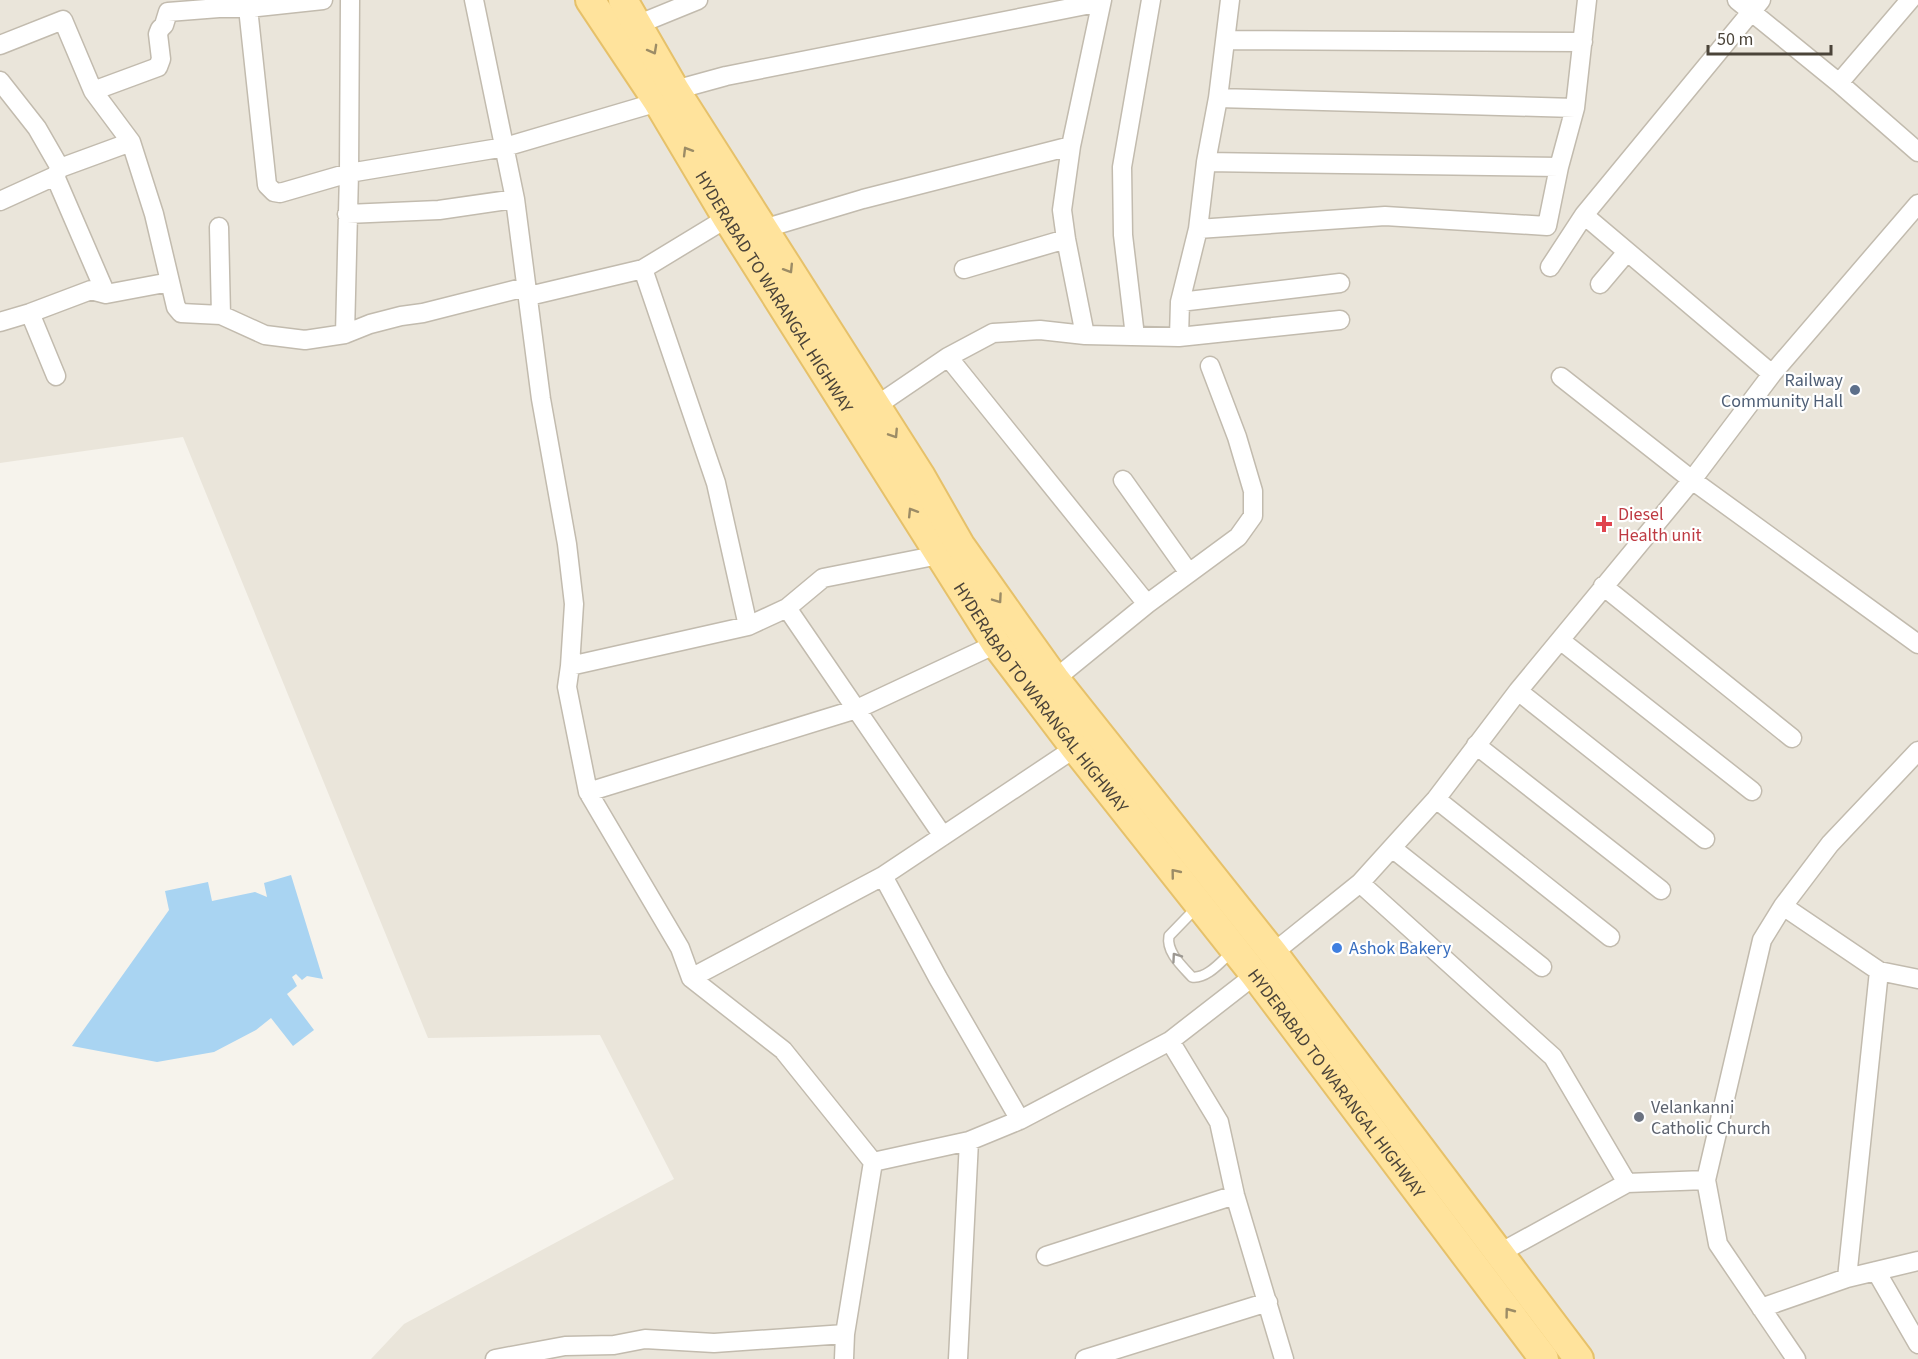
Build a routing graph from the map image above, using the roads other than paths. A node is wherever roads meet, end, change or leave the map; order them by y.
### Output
1 (320, 0) edge
2 (350, 0) edge
3 (474, 0) edge
4 (590, 0) edge
5 (623, 0) edge
6 (698, 0) edge
7 (1151, 0) edge
8 (1230, 0) edge
9 (1587, 0) edge
10 (1910, 0) edge
11 (1102, 1) edge
12 (1750, 4) edge
13 (248, 8) junction
14 (639, 24) junction
15 (1226, 40) junction
16 (1583, 42) junction
17 (0, 45) edge
18 (0, 81) edge
19 (1839, 83) junction
20 (93, 91) junction
21 (667, 96) junction
22 (1218, 99) junction
23 (1575, 108) junction
24 (131, 142) junction
25 (1071, 146) junction
26 (505, 147) junction
27 (1918, 152) edge
28 (1206, 162) junction
29 (1559, 167) junction
30 (58, 172) junction
31 (349, 173) junction
32 (515, 199) junction
33 (0, 201) edge
34 (1918, 204) edge
35 (347, 214) junction
36 (1584, 215) junction
37 (727, 218) junction
38 (219, 228) dead end
39 (763, 229) junction
40 (1198, 229) junction
41 (1066, 240) junction
42 (1627, 252) junction
43 (1550, 267) dead end
44 (643, 269) junction
45 (964, 269) dead end
46 (170, 282) junction
47 (1340, 283) dead end
48 (1600, 284) dead end
49 (527, 291) junction
50 (106, 294) junction
51 (1180, 302) junction
52 (30, 313) junction
53 (221, 315) junction
54 (1340, 320) dead end
55 (0, 322) edge
56 (345, 334) junction
57 (1085, 335) junction
58 (1136, 336) junction
59 (1179, 336) junction
60 (948, 357) junction
61 (1210, 366) dead end
62 (1772, 374) junction
63 (56, 376) dead end
64 (1561, 377) dead end
65 (876, 406) junction
66 (1123, 480) dead end
67 (1692, 480) junction
68 (939, 555) junction
69 (1189, 573) junction
70 (1604, 586) junction
71 (1147, 604) junction
72 (787, 608) junction
73 (748, 626) junction
74 (1560, 640) junction
75 (996, 644) junction
76 (1918, 644) edge
77 (570, 666) junction
78 (1055, 679) junction
79 (1518, 691) junction
80 (857, 709) junction
81 (1792, 738) dead end
82 (1476, 745) junction
83 (1075, 748) junction
84 (1915, 762) edge
85 (1752, 791) dead end
86 (588, 792) junction
87 (1436, 799) junction
88 (943, 836) junction
89 (1705, 839) dead end
90 (1392, 848) junction
91 (883, 876) junction
92 (1360, 883) junction
93 (1661, 890) dead end
94 (1200, 905) junction
95 (1783, 906) junction
96 (1610, 937) dead end
97 (1235, 949) junction
98 (1273, 953) junction
99 (1542, 967) dead end
100 (1879, 971) junction
101 (1256, 975) junction
102 (691, 978) junction
103 (1918, 979) edge
104 (1170, 1041) junction
105 (1020, 1120) junction
106 (969, 1141) junction
107 (873, 1162) junction
108 (1706, 1180) junction
109 (1627, 1183) junction
110 (1235, 1195) junction
111 (1498, 1254) junction
112 (1046, 1256) dead end
113 (1918, 1262) edge
114 (1876, 1271) junction
115 (1847, 1278) junction
116 (1268, 1302) junction
117 (1761, 1308) junction
118 (845, 1334) junction
119 (1918, 1344) edge
120 (495, 1359) edge
121 (844, 1359) edge
122 (958, 1359) edge
123 (1085, 1359) edge
124 (1284, 1359) edge
125 (1545, 1359) edge
126 (1579, 1359) edge
127 (1796, 1359) edge

1 - 13 street
2 - 31 street
3 - 26 street
4 - 21 main road, HYDERABAD TO WARANGAL HIGHWAY
5 - 14 main road
6 - 14 street
7 - 58 street
8 - 15 street
9 - 16 street
10 - 19 street
11 - 21 street
11 - 25 street
12 - 19 street
12 - 36 street
13 - 20 street
13 - 31 street
14 -> 21 main road
15 - 16 street
15 - 22 street
16 - 23 street
17 - 20 street
18 - 30 street
19 - 27 street
20 - 24 street
21 - 26 street
37 -> 21 main road, HYDERABAD TO WARANGAL HIGHWAY
21 - 39 main road
22 - 23 street
22 - 28 street
23 - 29 street
24 - 30 street
24 - 46 street
25 - 39 street
25 - 41 street
26 - 31 street
26 - 32 street
28 - 29 street
28 - 40 street
29 - 40 street
30 - 33 street
30 - 50 street
31 - 35 street
32 - 35 street
32 - 49 street
34 - 62 street
35 - 56 street
36 - 42 street
36 - 43 street
37 - 44 street
68 -> 37 main road, HYDERABAD TO WARANGAL HIGHWAY
38 - 53 street
39 -> 65 main road
40 - 51 street
41 - 45 street
41 - 57 street
42 - 48 street
42 - 62 street
44 - 49 street
44 - 73 street
46 - 50 street
46 - 53 street
47 - 51 street
49 - 56 street
49 - 77 street
50 - 52 street
51 - 59 street
52 - 55 street
52 - 63 street
53 - 56 street
54 - 59 street
57 - 58 street
57 - 60 street
58 - 59 street
60 - 65 street
60 - 71 street
61 - 69 street
62 - 67 street
64 - 67 street
65 -> 78 main road
66 - 69 street
67 - 70 street
67 - 76 street
68 - 72 street
68 - 75 main road, HYDERABAD TO WARANGAL HIGHWAY
69 - 71 street
70 - 74 street
70 - 81 street
71 - 78 street
72 - 73 street
72 - 80 street
73 - 77 street
74 - 79 street
74 - 85 street
75 - 80 street
75 - 83 main road, HYDERABAD TO WARANGAL HIGHWAY
77 - 86 street
78 - 98 main road
79 - 82 street
79 - 89 street
80 - 86 street
80 - 88 street
82 - 87 street
82 - 93 street
83 - 88 street
94 -> 83 main road, HYDERABAD TO WARANGAL HIGHWAY
84 - 95 street
86 - 102 street
87 - 90 street
87 - 96 street
88 - 91 street
90 - 92 street
90 - 99 street
91 - 102 street
91 - 105 street
92 - 98 street
92 - 109 street
94 - 97 main road, HYDERABAD TO WARANGAL HIGHWAY
97 -> 94 lane
95 - 100 street
95 - 108 street
97 - 101 main road, HYDERABAD TO WARANGAL HIGHWAY
98 - 111 main road
100 - 103 street
100 - 115 street
101 - 104 street
125 -> 101 main road, HYDERABAD TO WARANGAL HIGHWAY
102 - 107 street
104 - 105 street
104 - 110 street
105 - 106 street
106 - 107 street
106 - 122 street
107 - 118 street
108 - 109 street
108 - 117 street
109 - 111 street
110 - 112 street
110 - 116 street
111 - 126 main road
113 - 114 street
114 - 115 street
114 - 119 street
115 - 117 street
116 - 123 street
116 - 124 street
117 - 127 street
118 - 120 street
118 - 121 street

